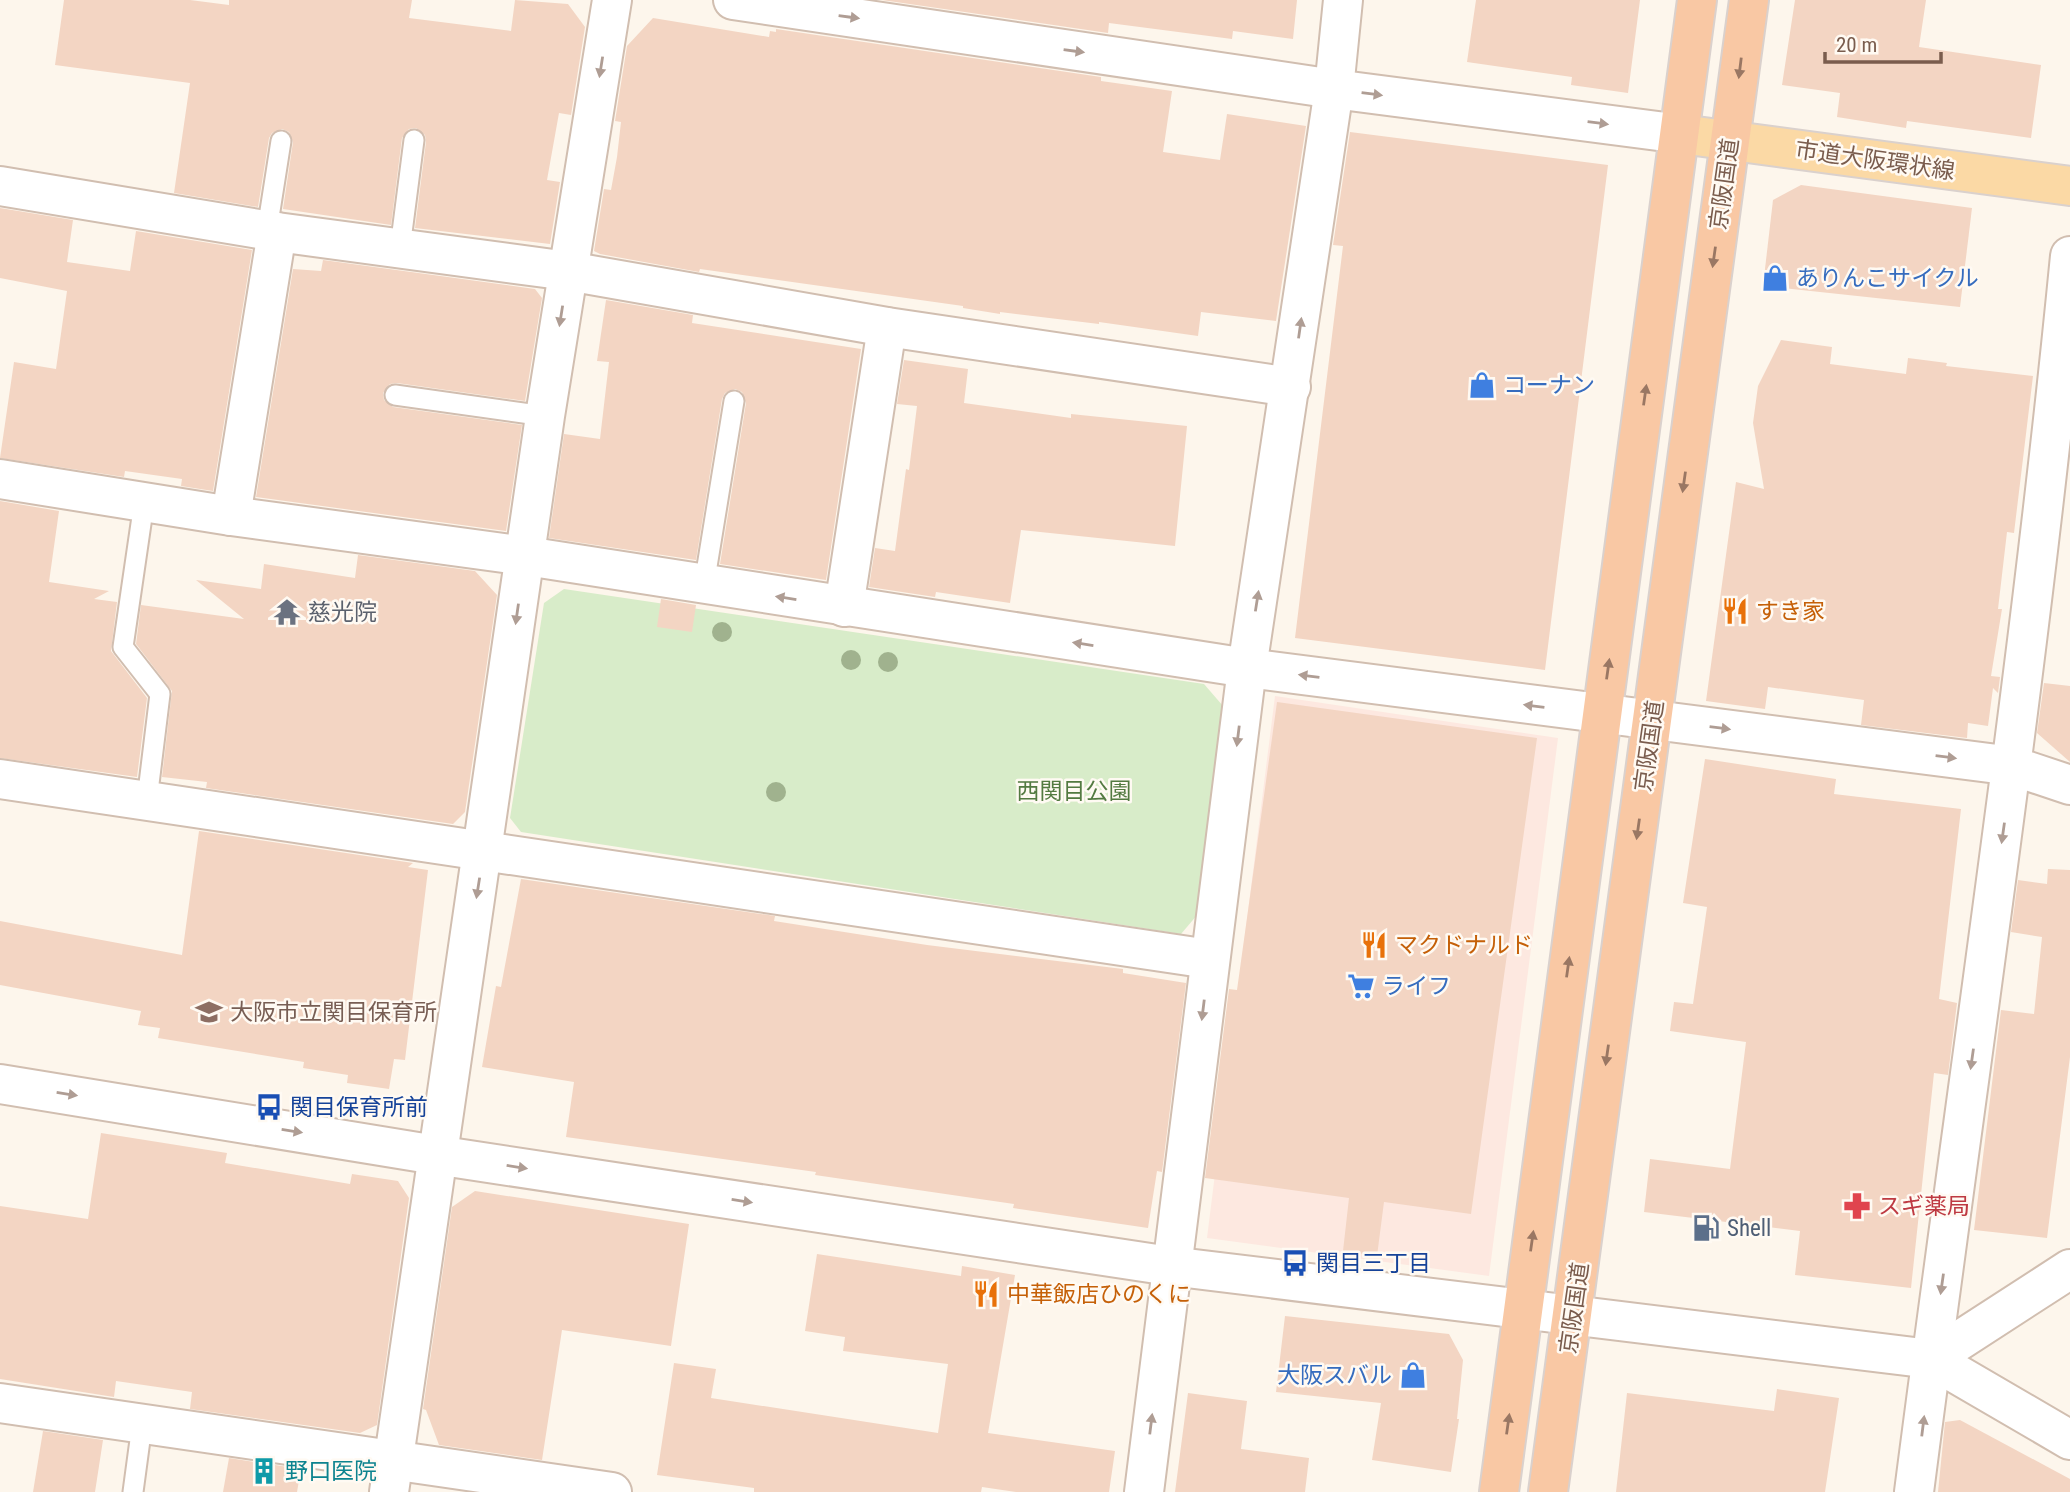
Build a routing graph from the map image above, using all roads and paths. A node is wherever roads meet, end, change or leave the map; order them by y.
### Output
1 (612, 0) edge
2 (733, 0) edge
3 (1343, 0) edge
4 (1697, 0) edge
5 (1749, 0) edge
6 (1334, 89) junction
7 (1681, 134) junction
8 (414, 139) dead end
9 (281, 141) dead end
10 (1731, 141) junction
11 (2070, 186) edge
12 (0, 187) edge
13 (272, 231) junction
14 (400, 248) junction
15 (2070, 256) edge
16 (568, 271) junction
17 (887, 327) junction
18 (1292, 387) junction
19 (396, 395) dead end
20 (734, 401) dead end
21 (545, 416) junction
22 (0, 479) edge
23 (2059, 487) edge
24 (144, 503) junction
25 (231, 516) junction
26 (526, 556) junction
27 (704, 585) junction
28 (844, 607) junction
29 (1247, 668) junction
30 (1602, 714) junction
31 (1652, 719) junction
32 (2012, 766) junction
33 (0, 779) edge
34 (2070, 785) edge
35 (147, 800) junction
36 (483, 851) junction
37 (1209, 959) junction
38 (0, 1084) edge
39 (436, 1155) junction
40 (1170, 1266) junction
41 (2070, 1269) edge
42 (1523, 1309) junction
43 (1573, 1315) junction
44 (1931, 1360) junction
45 (0, 1403) edge
46 (142, 1425) junction
47 (2070, 1440) edge
48 (391, 1477) edge
49 (133, 1492) edge
50 (612, 1492) edge
51 (1144, 1492) edge
52 (1499, 1492) edge
53 (1548, 1492) edge
54 (1914, 1492) edge

1 -> 16 street
2 -> 6 street
3 - 6 street
4 - 7 highway
5 -> 10 highway, 京阪国道
6 -> 7 street
18 -> 6 street
7 - 10 main road, 市道大阪環状線
30 -> 7 highway
8 - 14 lane
9 - 13 lane
10 - 11 main road, 市道大阪環状線
10 -> 31 highway, 京阪国道
12 - 13 street
13 - 14 street
13 - 25 street
14 - 16 street
15 - 23 street
16 - 17 street
16 -> 21 street
17 - 18 street
17 - 28 street
29 -> 18 street
19 - 21 lane
20 - 27 lane
21 - 26 street
22 - 24 street
23 - 32 street
24 - 25 street
24 - 35 lane
25 - 26 street
26 - 27 street
26 -> 36 street
28 -> 27 street
29 -> 28 street
30 -> 29 street
29 -> 37 street
30 - 31 street
42 -> 30 highway
31 -> 32 street
31 -> 43 highway, 京阪国道
32 - 34 street
32 -> 44 street
33 - 35 street
35 - 36 street
36 - 37 street
36 -> 39 street
37 -> 40 street
38 -> 39 street
39 -> 40 street
39 - 48 street
40 - 42 street
51 -> 40 street
41 - 44 street
42 - 43 street
52 -> 42 highway
43 - 44 street
43 - 53 highway, 京阪国道
44 - 47 street
54 -> 44 street
45 - 46 street
46 - 48 street
46 - 49 lane
48 - 50 street

